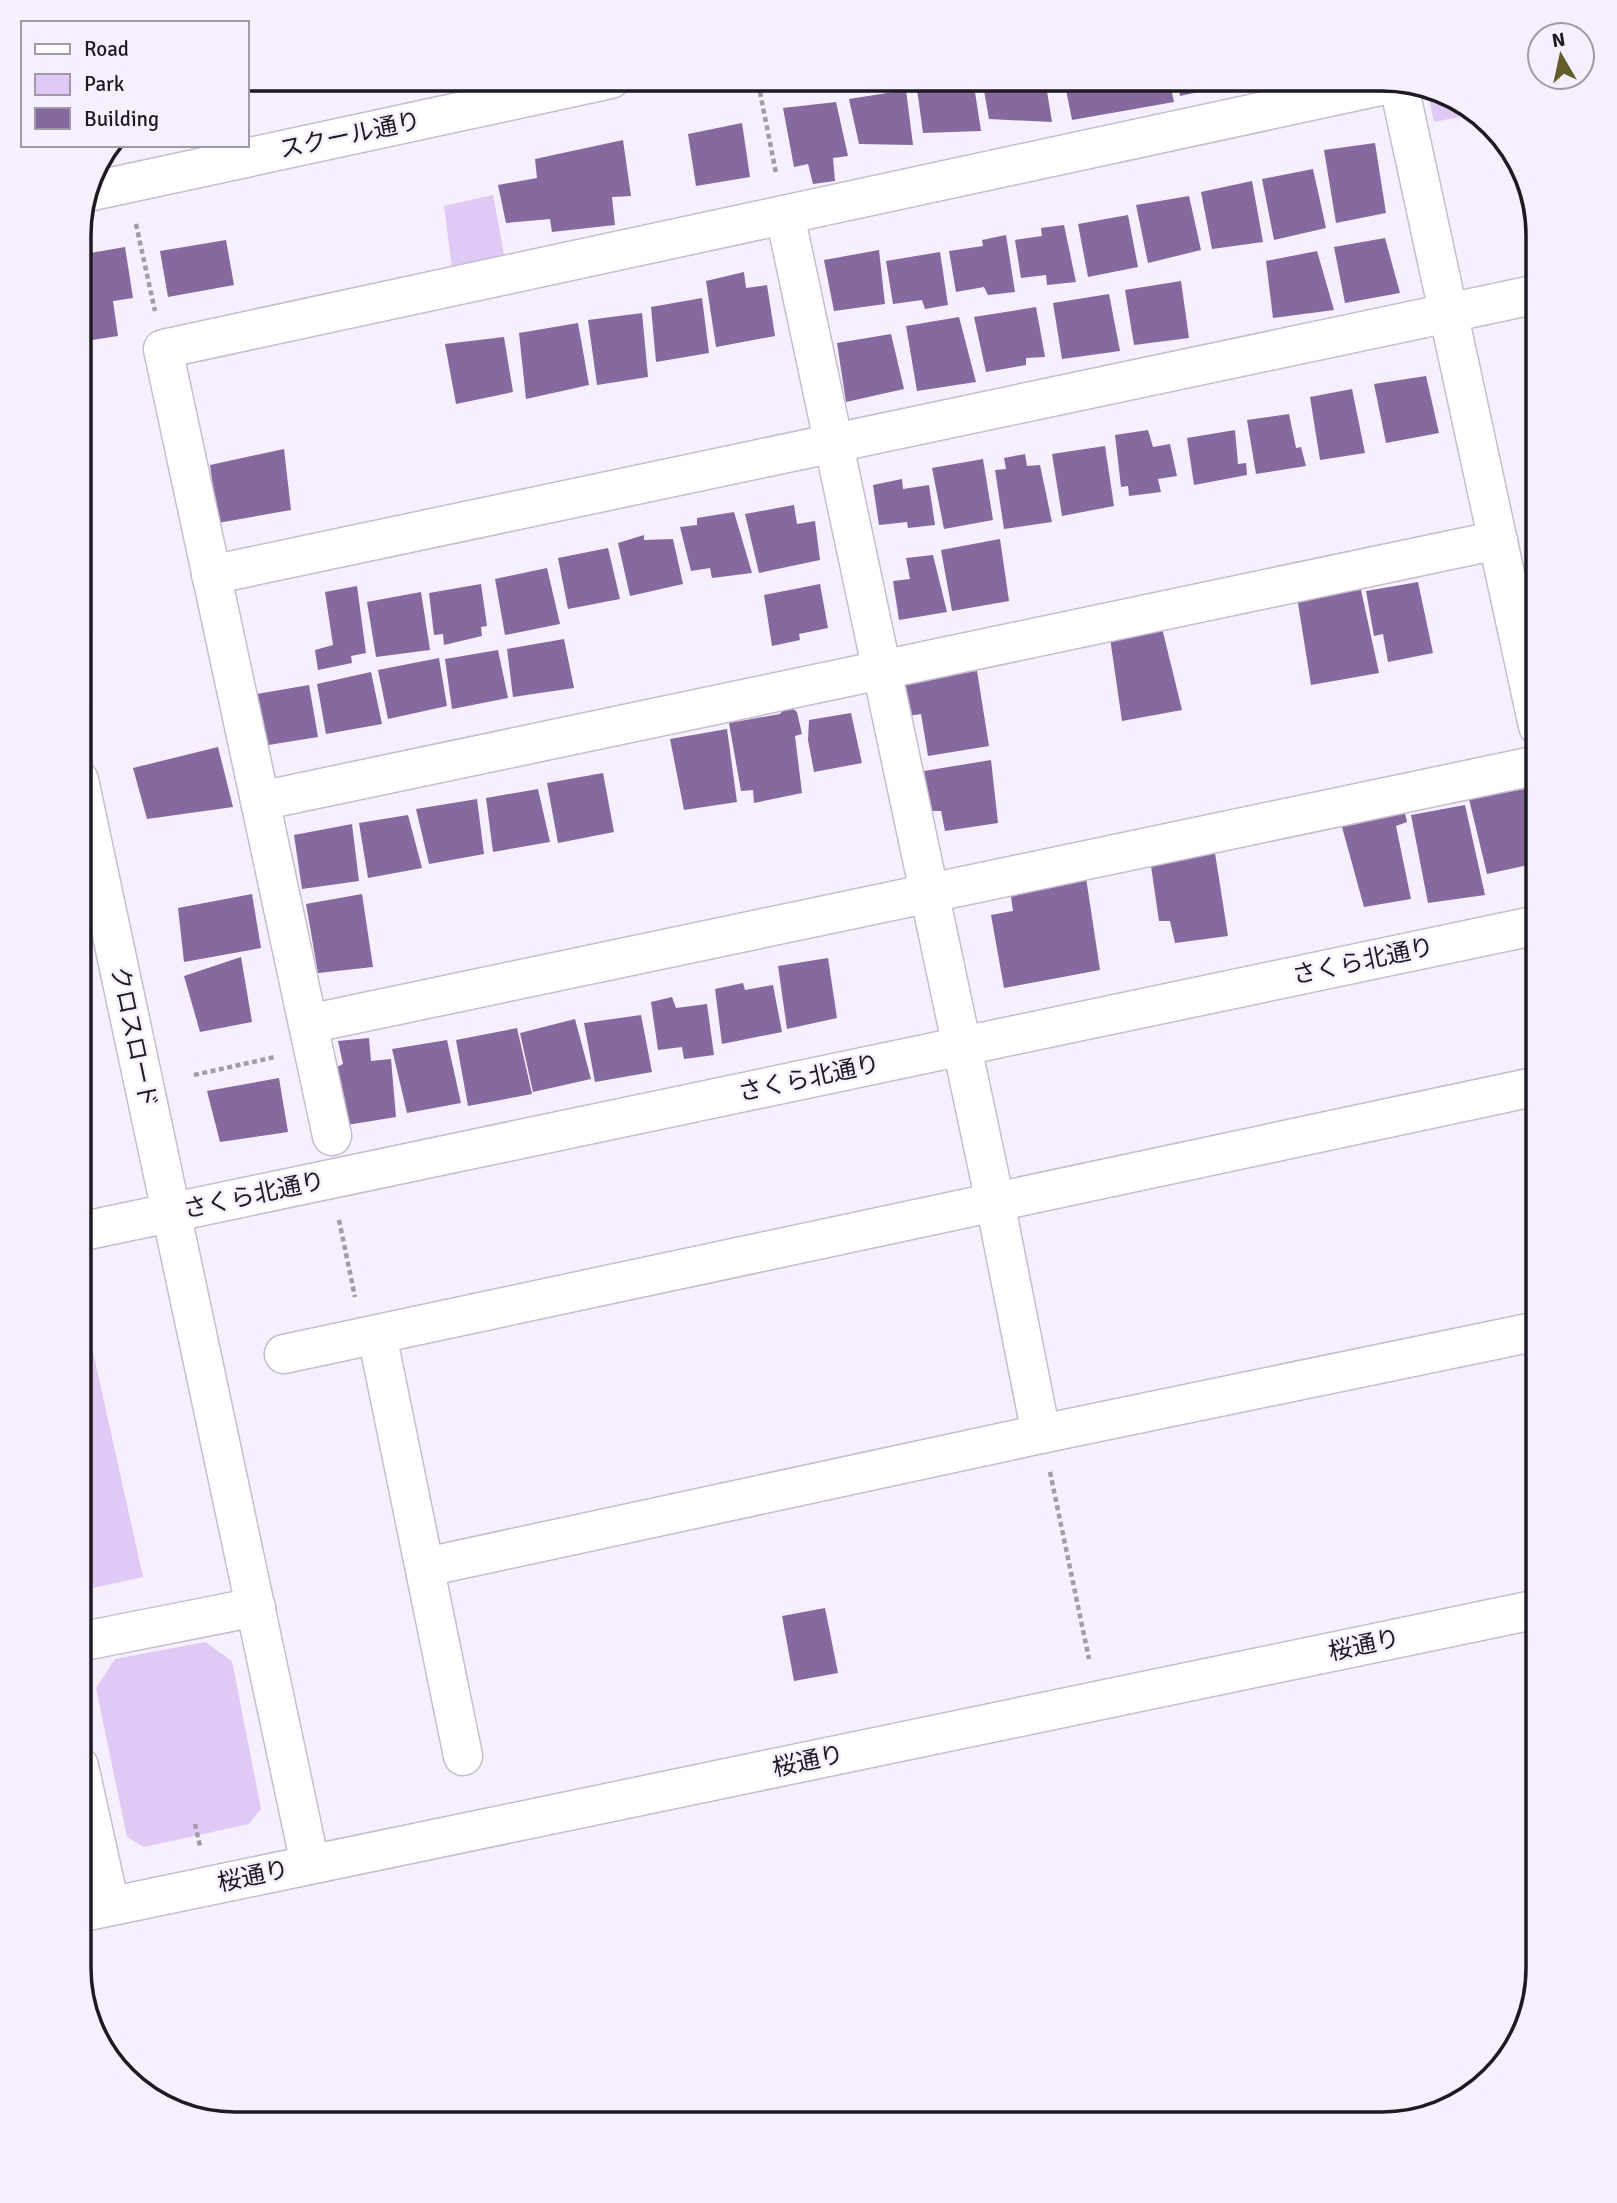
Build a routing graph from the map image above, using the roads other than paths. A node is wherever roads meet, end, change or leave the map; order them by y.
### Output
1 (555, 91) edge
2 (1353, 91) edge
3 (1401, 93) edge
4 (98, 190) edge
5 (785, 215) junction
6 (1526, 297) edge
7 (1448, 313) junction
8 (833, 443) junction
9 (1498, 540) junction
10 (211, 575) junction
11 (881, 670) junction
12 (1526, 670) edge
13 (1526, 768) edge
14 (260, 800) junction
15 (91, 836) edge
16 (929, 893) junction
17 (1526, 928) edge
18 (310, 1036) junction
19 (961, 1046) junction
20 (1526, 1089) edge
21 (332, 1136) dead end
22 (995, 1202) junction
23 (172, 1212) junction
24 (91, 1229) edge
25 (1526, 1333) edge
26 (370, 1336) junction
27 (284, 1354) dead end
28 (1041, 1434) junction
29 (426, 1567) junction
30 (256, 1607) junction
31 (1526, 1611) edge
32 (91, 1640) edge
33 (463, 1756) dead end
34 (310, 1864) junction
35 (91, 1881) edge
36 (94, 1910) edge

1 - 4 street, スクール通り
2 - 5 street
3 - 7 street
5 - 8 street
5 - 10 street
6 - 7 street
7 - 8 street
7 - 9 street
8 - 10 street
8 - 11 street
9 - 11 street
9 - 12 street
10 - 14 street
11 - 14 street
11 - 16 street
13 - 16 street
14 - 18 street
15 - 23 street, クロスロード
16 - 18 street
16 - 19 street
17 - 19 street, さくら北通り
18 - 21 street
19 - 22 street
19 - 23 street, さくら北通り
20 - 22 street
22 - 26 street
22 - 28 street
23 - 24 street, さくら北通り
23 - 30 street, クロスロード
25 - 28 street
26 - 27 street
26 - 29 street
28 - 29 street
29 - 33 street
30 - 32 street
30 - 34 street, クロスロード
31 - 34 street, 桜通り
34 - 36 street, 桜通り
35 - 36 street

